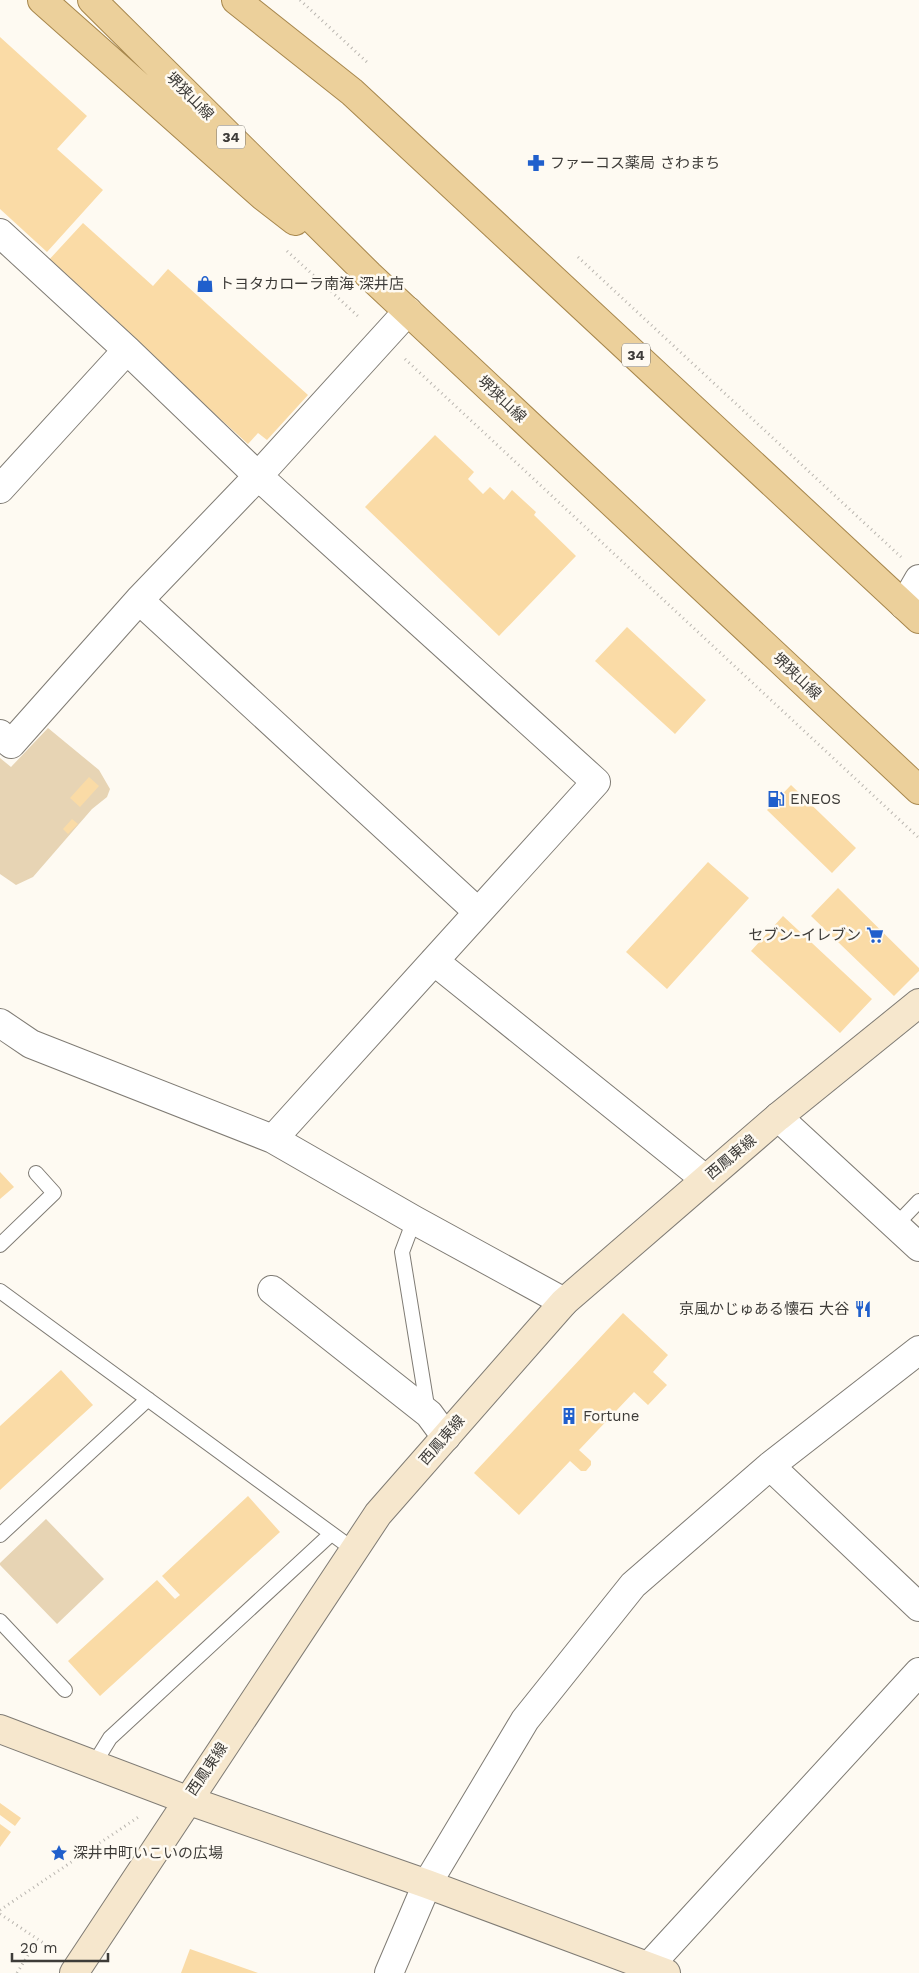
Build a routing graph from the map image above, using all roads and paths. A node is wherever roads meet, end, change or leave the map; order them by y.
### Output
1 (42, 0) edge
2 (92, 0) edge
3 (236, 0) edge
4 (267, 0) edge
5 (300, 0) edge
6 (373, 67) dead end
7 (352, 92) junction
8 (0, 233) edge
9 (280, 244) dead end
10 (576, 255) dead end
11 (369, 275) junction
12 (408, 311) junction
13 (382, 337) junction
14 (127, 350) junction
15 (258, 476) junction
16 (0, 489) edge
17 (913, 570) edge
18 (140, 600) junction
19 (912, 612) edge
20 (0, 734) edge
21 (919, 790) edge
22 (919, 838) edge
23 (478, 912) junction
24 (434, 961) junction
25 (919, 1002) edge
26 (0, 1023) edge
27 (778, 1117) junction
28 (274, 1139) junction
29 (36, 1173) dead end
30 (705, 1179) junction
31 (919, 1201) edge
32 (414, 1220) junction
33 (896, 1225) junction
34 (0, 1245) edge
35 (919, 1247) edge
36 (272, 1290) dead end
37 (0, 1291) edge
38 (564, 1302) junction
39 (919, 1350) edge
40 (148, 1400) junction
41 (429, 1414) junction
42 (446, 1437) junction
43 (770, 1466) junction
44 (331, 1534) junction
45 (0, 1535) edge
46 (354, 1550) junction
47 (919, 1607) edge
48 (0, 1621) edge
49 (919, 1672) edge
50 (65, 1690) dead end
51 (0, 1728) edge
52 (94, 1764) junction
53 (187, 1800) junction
54 (143, 1814) dead end
55 (426, 1884) junction
56 (0, 1912) edge
57 (38, 1939) junction
58 (67, 1964) edge
59 (658, 1970) edge
60 (17, 1973) edge
61 (389, 1973) edge

1 - 11 main road
2 - 11 main road, 堺狭山線 / 34
3 - 7 main road, 34
4 - 7 main road
5 - 6 path
7 - 19 main road, 34
8 - 14 street
9 - 13 path
10 - 17 path
11 - 12 main road, 堺狭山線 / 34
12 - 13 street
12 - 21 main road, 堺狭山線 / 34
13 - 15 street
13 - 22 path
14 - 15 street
14 - 16 street
15 - 18 street
15 - 23 street
17 - 19 street
18 - 20 street
18 - 23 street
23 - 24 street
24 - 28 street
24 - 30 street
25 - 27 main road, 西鳳東線
26 - 28 street
27 - 30 main road, 西鳳東線
27 - 33 street
28 - 32 street
29 - 34 lane
30 - 38 main road, 西鳳東線
31 - 33 lane
32 - 38 street
32 - 41 lane
33 - 35 street
36 - 41 street
37 - 40 lane
38 - 42 main road, 西鳳東線
39 - 43 street
40 - 44 lane
40 - 45 lane
41 - 42 street
42 - 46 main road, 西鳳東線
43 - 47 street
43 - 55 street
44 - 46 lane
44 - 52 lane
46 - 53 main road, 西鳳東線
48 - 50 lane
49 - 59 street
51 - 52 main road
52 - 53 main road
53 - 55 main road
53 - 58 main road, 西鳳東線
54 - 56 path
55 - 59 main road
55 - 61 street
56 - 57 path
57 - 58 path
57 - 60 path

